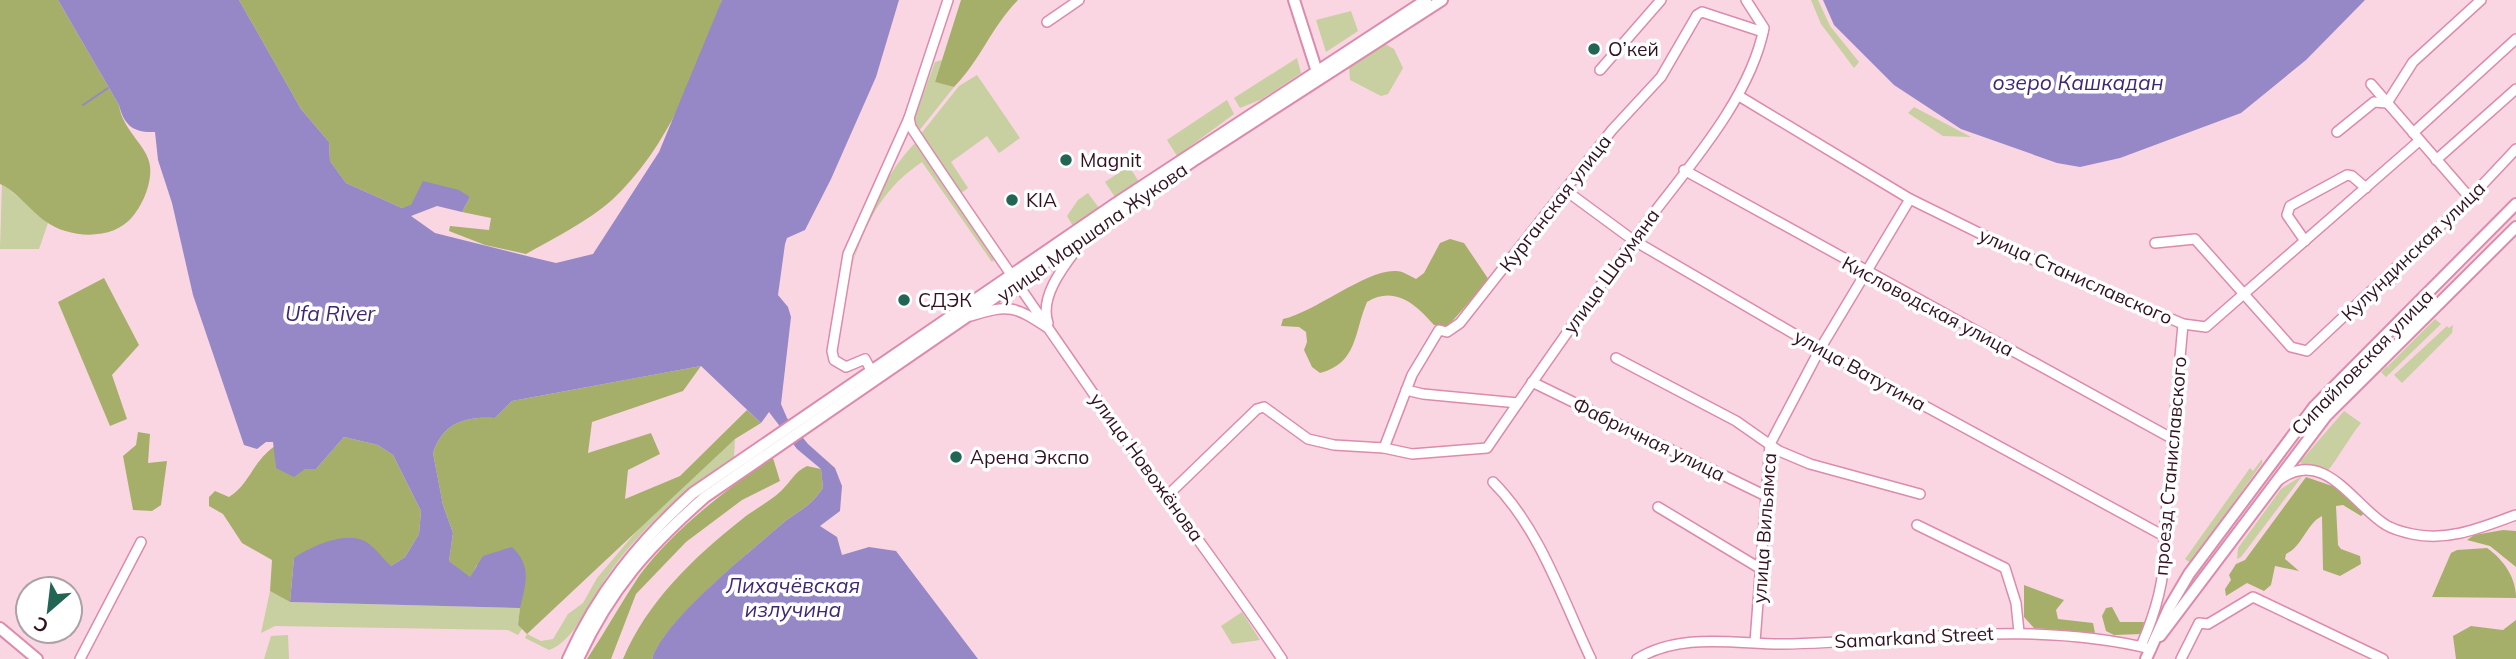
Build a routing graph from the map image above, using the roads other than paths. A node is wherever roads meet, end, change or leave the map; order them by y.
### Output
1 (948, 0) edge
2 (1079, 0) edge
3 (1294, 0) edge
4 (1426, 0) edge
5 (1442, 0) edge
6 (1661, 0) edge
7 (1746, 0) edge
8 (2481, 0) edge
9 (1047, 22) dead end
10 (1764, 30) junction
11 (2516, 39) edge
12 (1600, 70) dead end
13 (1319, 76) junction
14 (2371, 84) dead end
15 (2516, 89) edge
16 (1739, 96) junction
17 (2387, 103) junction
18 (909, 118) junction
19 (2337, 132) dead end
20 (2413, 133) junction
21 (2419, 141) junction
22 (2516, 149) edge
23 (2436, 160) junction
24 (1684, 170) junction
25 (2365, 188) junction
26 (1565, 190) junction
27 (2470, 198) junction
28 (1910, 199) junction
29 (2516, 204) edge
30 (2516, 227) edge
31 (1085, 238) junction
32 (1633, 240) junction
33 (2305, 242) junction
34 (2155, 243) dead end
35 (2467, 254) junction
36 (2476, 266) junction
37 (1866, 273) junction
38 (1015, 279) junction
39 (2245, 295) junction
40 (970, 317) junction
41 (2183, 324) junction
42 (1055, 333) junction
43 (1820, 349) junction
44 (1616, 358) dead end
45 (871, 370) junction
46 (1532, 382) junction
47 (1406, 390) junction
48 (832, 402) junction
49 (1518, 403) junction
50 (2173, 439) junction
51 (1770, 444) junction
52 (1384, 448) junction
53 (742, 464) junction
54 (1493, 482) dead end
55 (2275, 483) junction
56 (1920, 495) dead end
57 (1167, 496) junction
58 (1766, 496) junction
59 (1658, 507) dead end
60 (2516, 515) edge
61 (1917, 525) dead end
62 (2164, 536) junction
63 (141, 541) dead end
64 (1760, 569) junction
65 (2178, 603) junction
66 (0, 628) edge
67 (2019, 632) junction
68 (1755, 642) junction
69 (2147, 650) edge
70 (37, 659) edge
71 (80, 659) edge
72 (568, 659) edge
73 (578, 659) edge
74 (1282, 659) edge
75 (1591, 659) edge
76 (1637, 659) edge
77 (2181, 659) edge
78 (2383, 659) edge

1 - 18 street
2 - 9 street
3 - 13 main road
4 - 13 main road, улица Маршала Жукова
5 - 13 main road, улица Маршала Жукова
6 - 12 street
7 - 10 street
8 - 17 street
10 - 16 street, улица Шаумяна
10 - 26 street, Курганская улица
11 - 20 street
13 - 31 main road, улица Маршала Жукова
13 - 38 main road, улица Маршала Жукова
14 - 17 street
15 - 23 street
16 - 24 street, улица Шаумяна
16 - 28 street, улица Станиславского
17 - 19 street
17 - 20 street
18 - 38 street, улица Новожёнова
18 - 45 street
20 - 21 street
21 - 23 street
21 - 25 street, улица Станиславского
22 - 27 street, Кулундинская улица
23 - 27 street
24 - 32 street, улица Шаумяна
24 - 37 street, Кисловодская улица
25 - 33 street, улица Станиславского
25 - 33 street
26 - 32 street, улица Ватутина
26 - 47 street, Курганская улица
27 - 39 street, Кулундинская улица
28 - 37 street, улица Вильямса
28 - 41 street, улица Станиславского
29 - 35 main road, Сипайловская улица
30 - 36 main road, Сипайловская улица
31 - 38 main road, улица Маршала Жукова
31 - 42 street
32 - 43 street, улица Ватутина
32 - 46 street, улица Шаумяна
33 - 39 street, улица Станиславского
34 - 39 street
35 - 36 main road
35 - 65 main road, Сипайловская улица
36 - 55 main road, Сипайловская улица
37 - 43 street, улица Вильямса
37 - 50 street, Кисловодская улица
38 - 40 main road, улица Маршала Жукова
38 - 42 street, улица Новожёнова
38 - 45 main road, улица Маршала Жукова
39 - 41 street, улица Станиславского
40 - 42 street
40 - 48 main road, улица Маршала Жукова
41 - 50 street, проезд Станиславского
42 - 57 street, улица Новожёнова
43 - 51 street, улица Вильямса
43 - 62 street, улица Ватутина
44 - 51 street
45 - 48 main road, улица Маршала Жукова
46 - 49 street, улица Шаумяна
46 - 58 street, Фабричная улица
47 - 49 street
47 - 52 street, Курганская улица
48 - 53 main road, улица Маршала Жукова
49 - 52 street, улица Шаумяна
50 - 62 street, проезд Станиславского
51 - 56 street
51 - 58 street, улица Вильямса
52 - 57 street
53 - 72 main road
53 - 73 main road
54 - 75 street
55 - 60 street
55 - 65 main road, Сипайловская улица
57 - 74 street, улица Новожёнова
58 - 64 street, улица Вильямса
59 - 64 street
61 - 67 street
62 - 69 street, проезд Станиславского
63 - 71 street
64 - 68 street, улица Вильямса
65 - 69 main road, Сипайловская улица
66 - 70 main road
67 - 68 street, Samarkand Street
67 - 69 street, Samarkand Street
68 - 76 street, Samarkand Street
77 - 78 street

